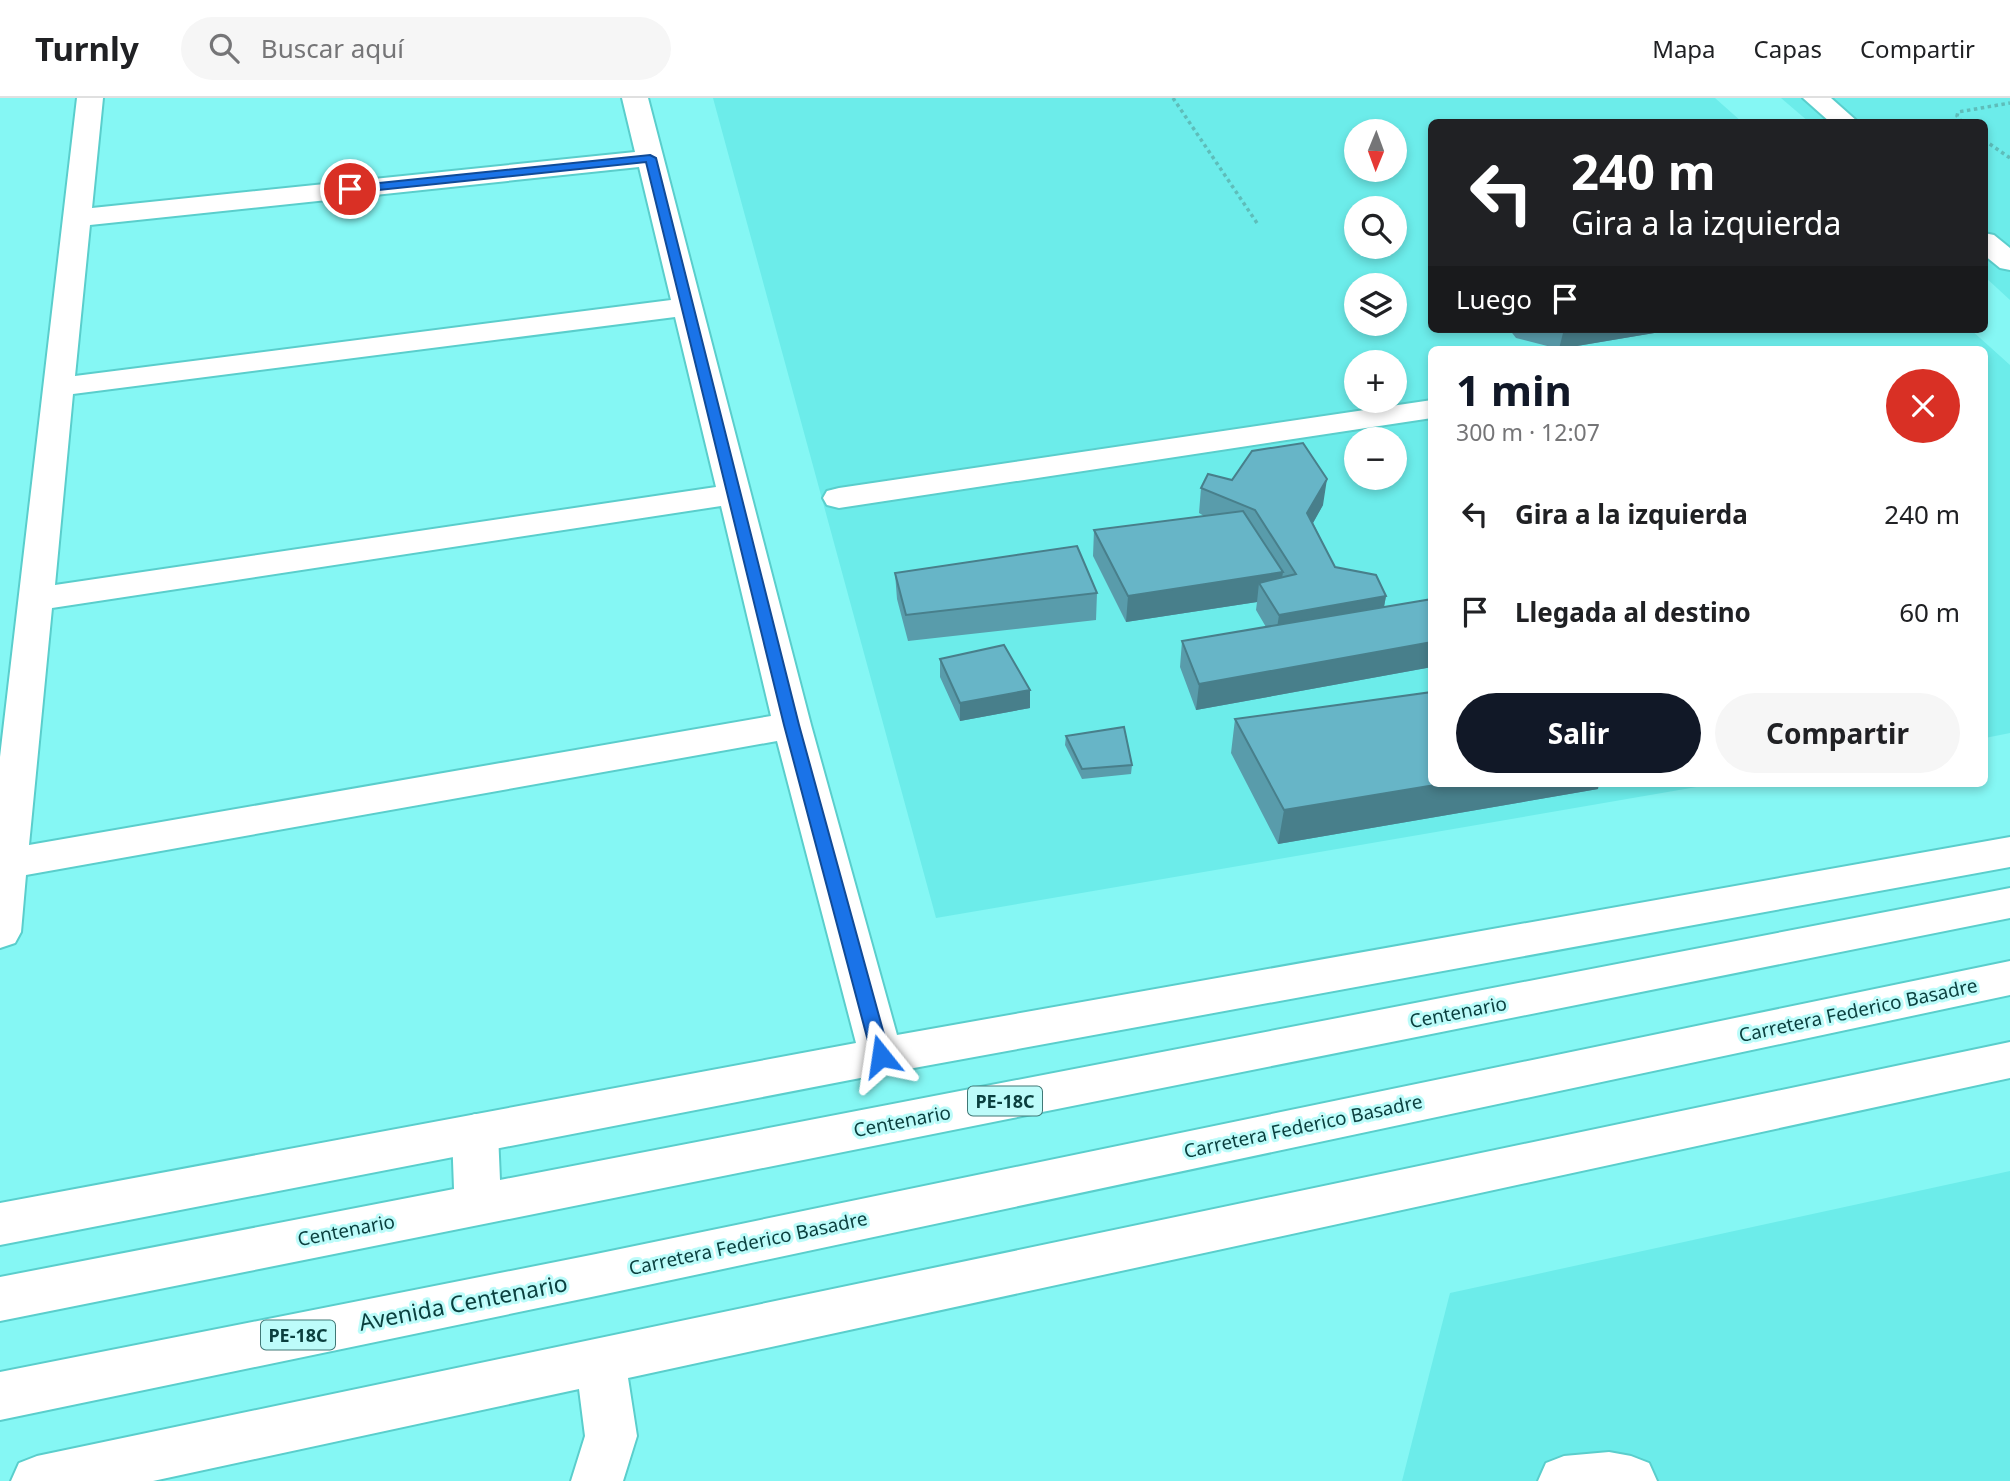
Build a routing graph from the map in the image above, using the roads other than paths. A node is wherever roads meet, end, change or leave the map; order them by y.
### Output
1 (90, 98) edge
2 (635, 98) edge
3 (1816, 98) edge
4 (1841, 119) edge
5 (650, 158) junction
6 (77, 218) junction
7 (1988, 244) edge
8 (2010, 262) edge
9 (687, 307) junction
10 (59, 387) junction
11 (1428, 410) edge
12 (734, 494) junction
13 (839, 498) dead end
14 (35, 599) junction
15 (792, 725) junction
16 (2010, 852) edge
17 (6, 864) junction
18 (2010, 903) edge
19 (0, 932) edge
20 (2010, 978) edge
21 (881, 1056) junction
22 (2010, 1060) edge
23 (475, 1133) junction
24 (478, 1204) junction
25 (0, 1224) edge
26 (596, 1275) joint
27 (0, 1299) edge
28 (600, 1360) junction
29 (0, 1395) edge
30 (37, 1481) edge
31 (597, 1481) edge
32 (1564, 1481) edge
33 (1631, 1481) edge

1 - 6 main road
2 - 5 main road
3 - 4 main road
5 - 6 main road
5 - 9 main road
6 - 10 main road
7 - 8 main road
9 - 10 main road
9 - 12 main road
10 - 14 main road
11 - 13 main road
12 - 14 main road
12 - 15 main road
14 - 17 main road
15 - 17 main road
15 - 21 main road
16 - 21 main road
17 - 19 main road
18 - 24 main road, Centenario / PE-18C
20 - 26 main road, Carretera Federico Basadre / PE-18C
21 - 23 main road
22 - 28 main road
23 - 24 main road
23 - 25 main road
24 - 27 main road, Centenario / PE-18C
26 - 29 main road, Avenida Centenario / PE-18C
28 - 30 main road
28 - 31 main road
32 - 33 main road

